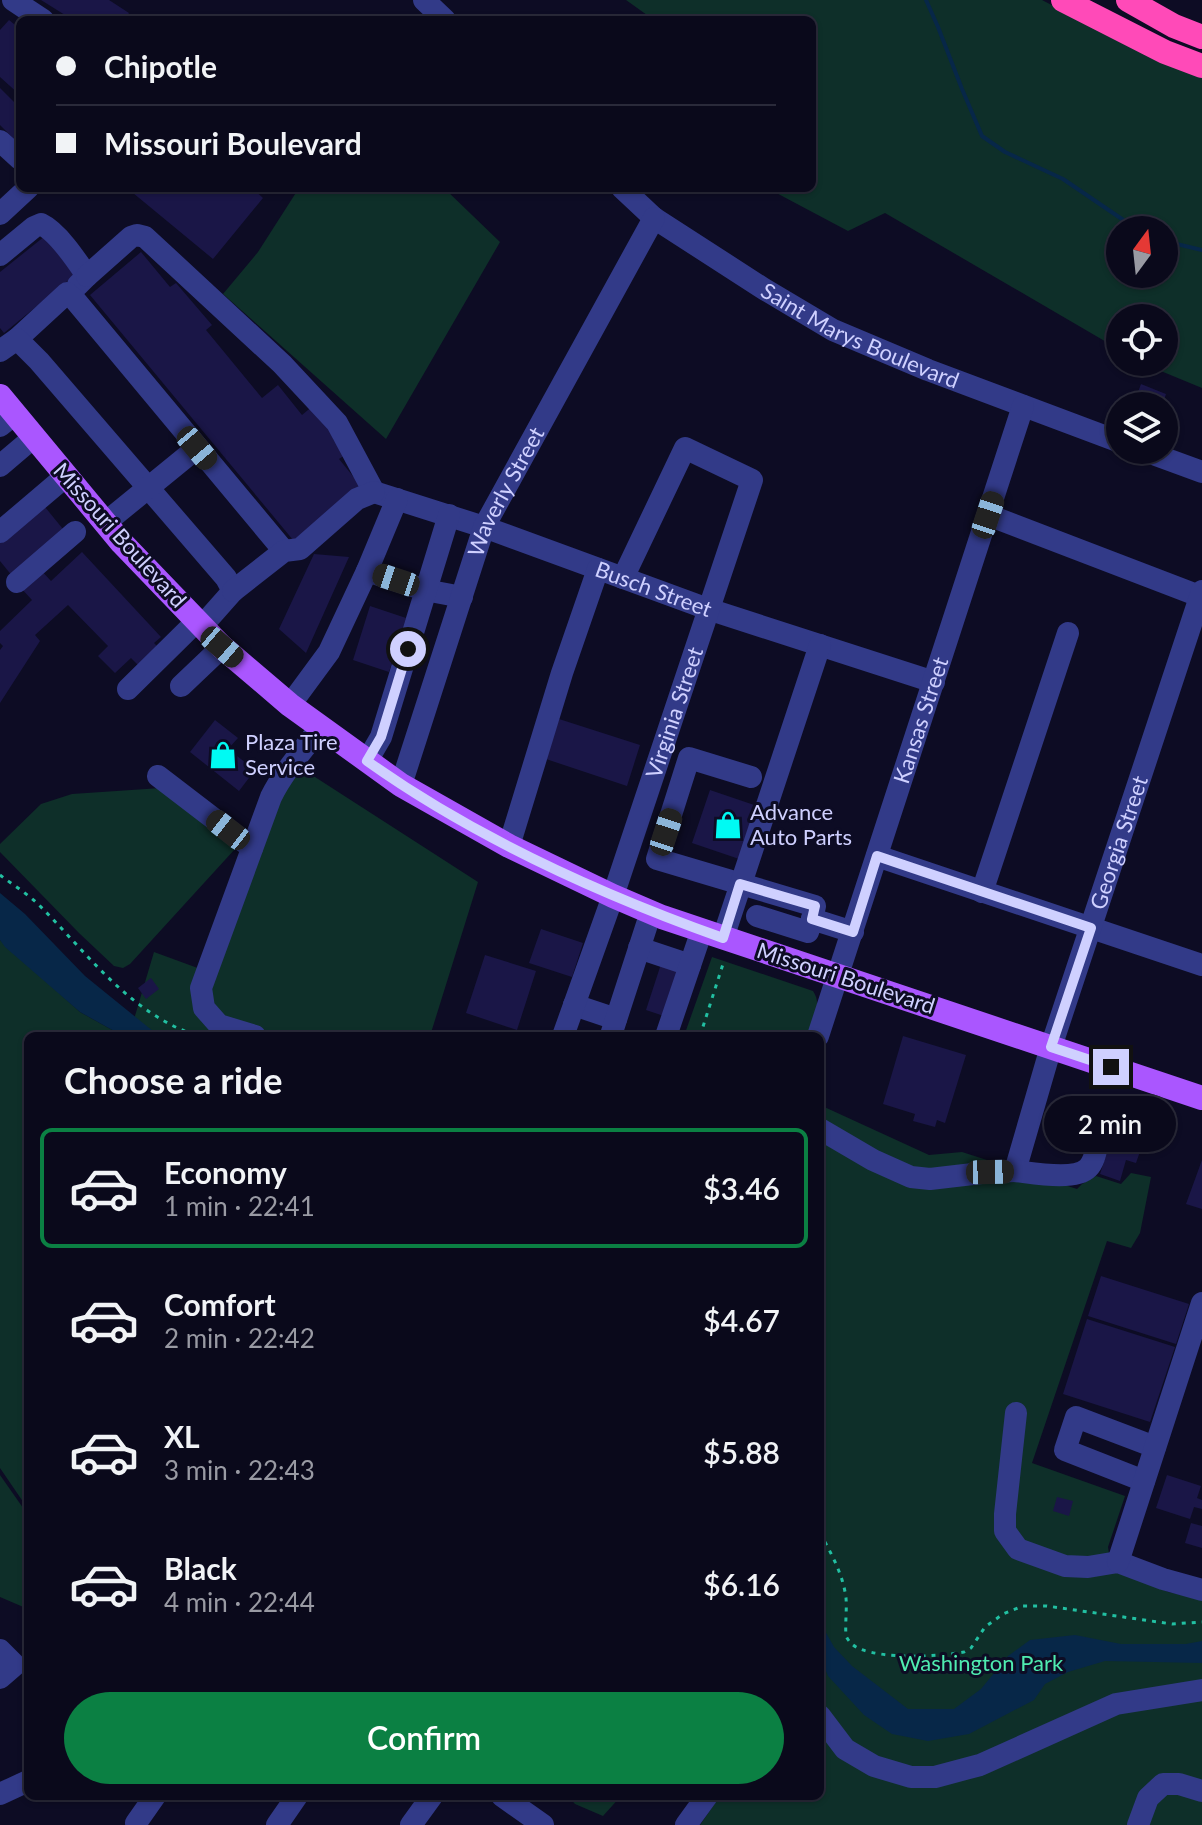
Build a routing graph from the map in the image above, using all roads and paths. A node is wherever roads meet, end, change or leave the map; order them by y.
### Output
1 (13, 0) edge
2 (424, 0) edge
3 (1063, 0) edge
4 (1128, 0) edge
5 (37, 16) edge
6 (441, 16) edge
7 (1202, 37) edge
8 (1202, 66) edge
9 (0, 141) edge
10 (16, 155) edge
11 (24, 192) edge
12 (626, 192) edge
13 (0, 214) edge
14 (654, 218) junction
15 (0, 255) edge
16 (87, 276) junction
17 (67, 293) junction
18 (8, 345) edge
19 (1023, 406) junction
20 (5, 412) edge
21 (34, 437) junction
22 (1106, 437) edge
23 (197, 448) junction
24 (1178, 463) edge
25 (0, 466) edge
26 (1202, 472) edge
27 (66, 476) junction
28 (148, 488) junction
29 (374, 492) junction
30 (397, 499) junction
31 (449, 515) junction
32 (988, 515) junction
33 (105, 523) junction
34 (484, 527) junction
35 (0, 532) edge
36 (75, 532) dead end
37 (284, 551) junction
38 (598, 569) junction
39 (367, 571) junction
40 (623, 578) junction
41 (17, 582) dead end
42 (425, 590) junction
43 (233, 591) junction
44 (1201, 595) edge
45 (462, 597) junction
46 (708, 609) junction
47 (199, 624) junction
48 (1068, 633) dead end
49 (820, 645) junction
50 (222, 647) junction
51 (934, 682) junction
52 (181, 686) dead end
53 (128, 689) dead end
54 (290, 705) junction
55 (320, 728) junction
56 (662, 749) junction
57 (689, 758) junction
58 (367, 761) junction
59 (158, 776) dead end
60 (751, 777) dead end
61 (401, 785) junction
62 (637, 823) junction
63 (666, 832) junction
64 (509, 846) junction
65 (252, 848) junction
66 (877, 856) junction
67 (0, 875) edge
68 (740, 884) junction
69 (764, 892) junction
70 (982, 892) junction
71 (613, 896) junction
72 (651, 912) junction
73 (757, 916) junction
74 (810, 925) junction
75 (1091, 928) junction
76 (853, 932) junction
77 (712, 934) junction
78 (747, 946) junction
79 (639, 948) junction
80 (1201, 960) edge
81 (798, 962) junction
82 (723, 964) dead end
83 (690, 965) junction
84 (839, 975) junction
85 (574, 1005) junction
86 (615, 1028) edge
87 (187, 1032) edge
88 (242, 1032) edge
89 (564, 1032) edge
90 (667, 1032) edge
91 (701, 1032) edge
92 (819, 1032) edge
93 (1051, 1047) junction
94 (1202, 1098) edge
95 (824, 1131) edge
96 (1098, 1143) dead end
97 (1015, 1171) junction
98 (1202, 1303) edge
99 (1016, 1413) dead end
100 (1155, 1447) junction
101 (1144, 1481) junction
102 (824, 1540) edge
103 (1118, 1562) junction
104 (1202, 1590) edge
105 (1202, 1622) edge
106 (0, 1650) edge
107 (0, 1678) edge
108 (1202, 1690) edge
109 (824, 1721) edge
110 (24, 1783) edge
111 (1202, 1791) edge
112 (0, 1794) edge
113 (152, 1800) edge
114 (294, 1800) edge
115 (429, 1800) edge
116 (508, 1800) edge
117 (704, 1800) edge
118 (136, 1823) dead end
119 (277, 1825) edge
120 (411, 1825) edge
121 (543, 1825) edge
122 (686, 1825) edge
123 (1138, 1825) edge

1 - 5 street
2 - 6 street
3 - 8 highway
4 - 7 highway
9 - 10 street
11 - 13 street
12 - 14 street, Saint Marys Boulevard
14 - 19 street, Saint Marys Boulevard
14 - 34 street, Waverly Street
15 - 16 street
16 - 17 street
16 - 29 street
17 - 18 street
17 - 23 street
18 - 28 street
19 - 22 street, Saint Marys Boulevard
19 - 32 street, Kansas Street
20 - 21 main road, Missouri Boulevard
21 - 25 street
21 - 27 main road, Missouri Boulevard
23 - 28 street
23 - 37 street
24 - 26 street
27 - 33 main road, Missouri Boulevard
27 - 35 street
28 - 33 street
28 - 43 street
29 - 30 street, Busch Street
29 - 37 street
30 - 31 street, Busch Street
30 - 39 street
31 - 34 street, Busch Street
31 - 42 street
32 - 44 street
32 - 51 street, Kansas Street
33 - 47 main road, Missouri Boulevard
34 - 38 street, Busch Street
34 - 45 street, Waverly Street
36 - 41 street
37 - 43 street
38 - 40 street, Busch Street
38 - 64 street
39 - 42 street
39 - 54 street
40 - 46 street, Busch Street
40 - 46 street, Virginia Street
42 - 45 street
42 - 58 street
43 - 47 street
44 - 75 street, Georgia Street
45 - 61 street, Waverly Street
46 - 49 street, Busch Street
46 - 56 street, Virginia Street
47 - 50 main road, Missouri Boulevard
47 - 53 street
48 - 70 street
49 - 51 street, Busch Street
49 - 68 street
50 - 52 street
50 - 54 main road, Missouri Boulevard
51 - 66 street, Kansas Street
54 - 55 main road, Missouri Boulevard
55 - 58 main road, Missouri Boulevard
55 - 65 street
56 - 57 street
56 - 62 street, Virginia Street
57 - 60 street
57 - 63 street
58 - 61 main road, Missouri Boulevard
59 - 65 street
61 - 64 main road, Missouri Boulevard
62 - 63 street
62 - 71 street, Virginia Street
63 - 68 street
64 - 71 main road, Missouri Boulevard
65 - 88 street
66 - 70 street
66 - 76 street, Kansas Street
67 - 87 path
68 - 69 street
68 - 77 street
69 - 73 street
69 - 74 street
70 - 75 street
71 - 72 main road, Missouri Boulevard
71 - 85 street, Virginia Street
72 - 77 main road, Missouri Boulevard
72 - 79 street
73 - 74 street
73 - 78 street
74 - 76 street
74 - 81 street
75 - 80 street
75 - 93 street, Georgia Street
76 - 84 street, Kansas Street
77 - 78 main road, Missouri Boulevard
77 - 83 street
78 - 81 main road, Missouri Boulevard
79 - 83 street
79 - 86 street
81 - 84 main road, Missouri Boulevard
82 - 91 path
83 - 90 street
84 - 92 street, Kansas Street
84 - 93 main road, Missouri Boulevard
85 - 86 street
85 - 89 street, Virginia Street
93 - 94 main road, Missouri Boulevard
93 - 97 street, Georgia Street
95 - 97 street
96 - 97 street
98 - 100 street
99 - 103 street
100 - 101 street
100 - 101 street
101 - 103 street
102 - 105 path
103 - 104 street
106 - 107 street
108 - 109 street
110 - 112 street
111 - 123 street
113 - 118 street
114 - 119 street
115 - 120 street
116 - 121 street
117 - 122 street

